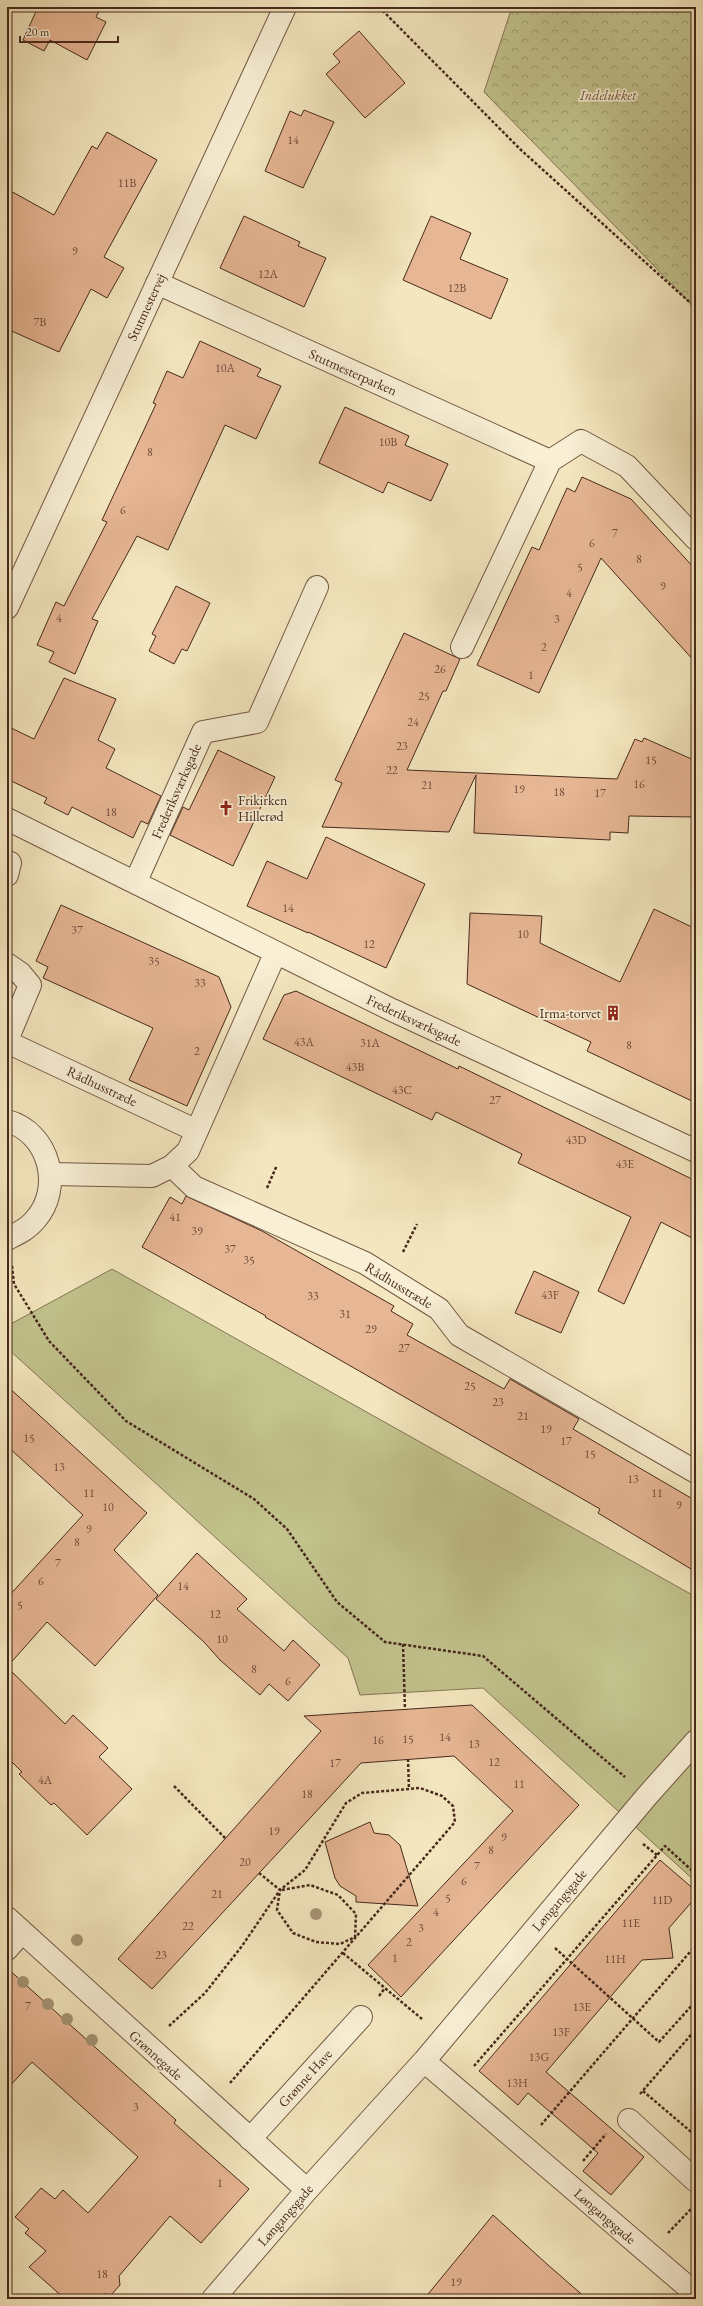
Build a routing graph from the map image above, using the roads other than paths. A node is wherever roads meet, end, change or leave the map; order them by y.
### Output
1 (285, 7) edge
2 (157, 283) junction
3 (550, 461) junction
4 (696, 540) edge
5 (316, 587) dead end
6 (7, 608) edge
7 (462, 647) dead end
8 (7, 819) edge
9 (136, 881) junction
10 (275, 954) junction
11 (7, 964) edge
12 (7, 1041) edge
13 (7, 1120) edge
14 (197, 1131) junction
15 (696, 1151) edge
16 (172, 1166) junction
17 (50, 1174) junction
18 (7, 1238) edge
19 (696, 1472) edge
20 (696, 1741) edge
21 (15, 1925) edge
22 (7, 1949) edge
23 (361, 2017) dead end
24 (424, 2061) junction
25 (629, 2120) dead end
26 (250, 2139) junction
27 (696, 2181) edge
28 (307, 2190) junction
29 (696, 2294) edge
30 (212, 2299) edge

1 - 2 street, Stutmestervej
2 - 3 street, Stutmesterparken
2 - 6 street, Stutmestervej
3 - 4 street
3 - 7 street
5 - 9 street, Frederiksværksgade
8 - 9 street, Frederiksværksgade
9 - 10 street, Frederiksværksgade
10 - 14 street
10 - 15 street, Frederiksværksgade
11 - 12 street, Rådhusstræde
12 - 14 street, Rådhusstræde
13 - 17 street
14 - 16 street
16 - 17 street
16 - 19 street, Rådhusstræde
17 - 18 street
20 - 24 street, Løngangsgade
21 - 22 street
21 - 26 street, Grønnegade
23 - 26 street, Grønne Have
24 - 28 street, Løngangsgade
24 - 29 street, Løngangsgade
25 - 27 street
26 - 28 street, Grønnegade
28 - 30 street, Løngangsgade

